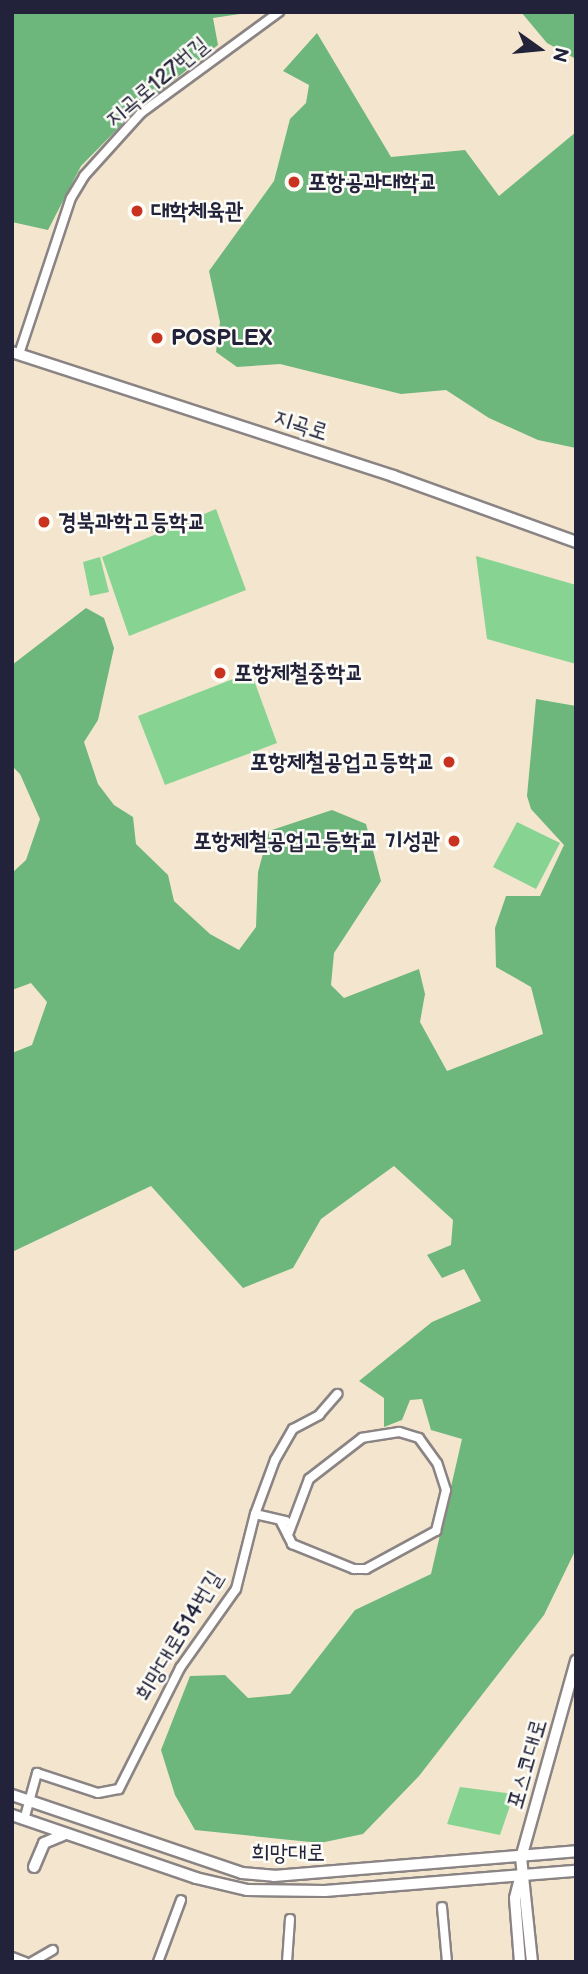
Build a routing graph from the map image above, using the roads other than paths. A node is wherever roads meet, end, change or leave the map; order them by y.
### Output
1 (279, 12) edge
2 (16, 353) edge
3 (576, 542) edge
4 (337, 1394) dead end
5 (255, 1514) junction
6 (292, 1519) junction
7 (281, 1522) junction
8 (288, 1535) junction
9 (576, 1661) edge
10 (12, 1795) edge
11 (30, 1802) junction
12 (12, 1815) edge
13 (24, 1820) junction
14 (64, 1835) junction
15 (576, 1851) edge
16 (521, 1858) junction
17 (34, 1867) dead end
18 (576, 1871) edge
19 (521, 1877) junction
20 (181, 1900) dead end
21 (442, 1907) dead end
22 (290, 1919) dead end
23 (53, 1950) dead end
24 (12, 1957) edge
25 (25, 1962) edge
26 (32, 1962) edge
27 (158, 1962) edge
28 (287, 1962) edge
29 (447, 1962) edge
30 (520, 1962) edge
31 (532, 1962) edge

1 - 2 street, 지곡로127번길
2 - 3 main road, 지곡로
4 - 5 street, 희망대로514번길
5 - 7 street
5 - 11 street, 희망대로514번길
6 - 7 street
6 - 8 street
6 - 8 street
7 - 8 street
9 - 16 main road, 포스코대로
10 - 11 main road, 희망대로
11 - 13 street, 희망대로514번길
11 - 16 main road, 희망대로
12 - 13 main road, 희망대로
13 - 14 main road, 희망대로
14 - 17 main road
14 - 19 main road, 희망대로
15 - 16 main road, 희망대로
16 - 19 main road, 포스코대로
18 - 19 main road, 희망대로
19 - 30 main road, 포스코대로
19 - 31 main road, 포스코대로
20 - 27 street
21 - 29 street
22 - 28 street
23 - 26 street
24 - 25 street

